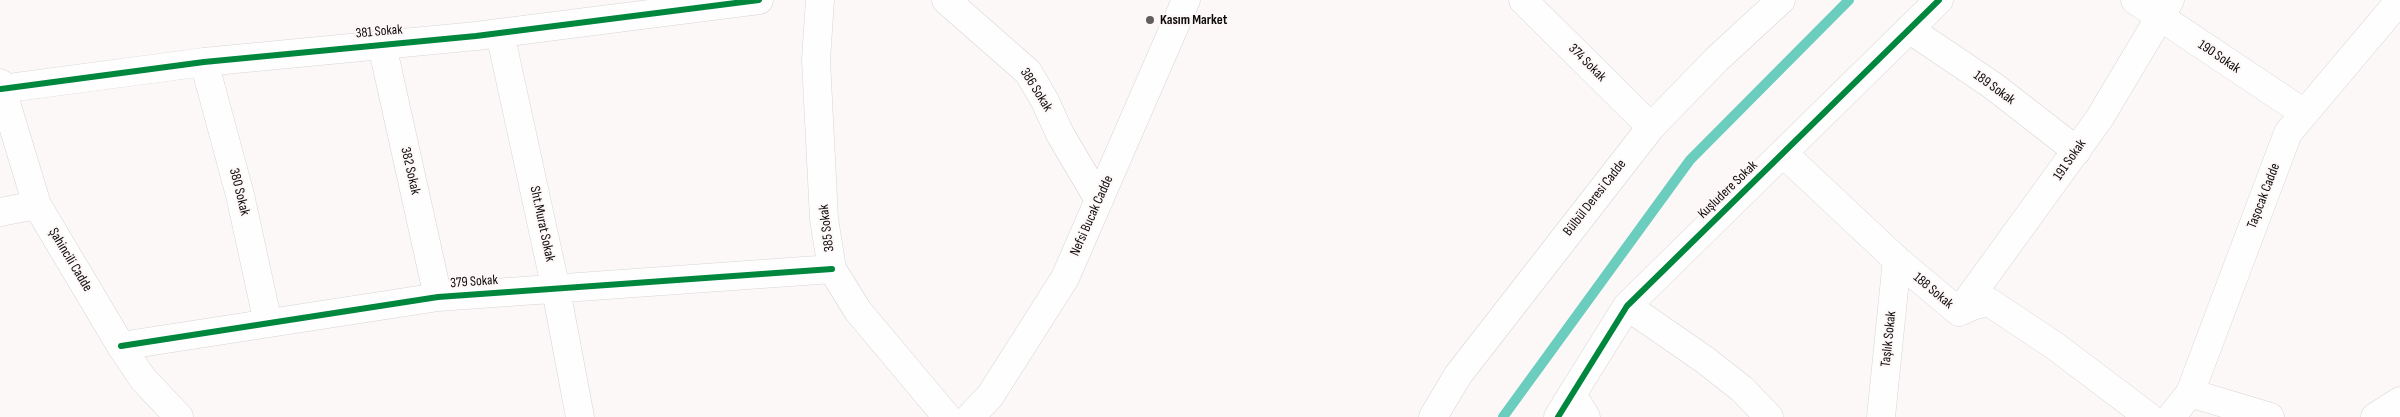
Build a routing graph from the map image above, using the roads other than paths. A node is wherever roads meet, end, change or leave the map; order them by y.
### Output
1 (820, 0) edge
2 (946, 0) edge
3 (1186, 0) edge
4 (1523, 0) edge
5 (1781, 0) edge
6 (1939, 0) edge
7 (2135, 0) edge
8 (2400, 0) edge
9 (747, 1) edge
10 (2165, 9) edge
11 (1909, 29) junction
12 (500, 32) junction
13 (382, 45) junction
14 (204, 62) junction
15 (0, 86) edge
16 (2304, 113) junction
17 (1652, 127) junction
18 (2077, 151) junction
19 (1784, 154) junction
20 (1100, 200) junction
21 (37, 205) junction
22 (0, 212) edge
23 (1897, 260) junction
24 (832, 269) junction
25 (556, 290) junction
26 (438, 297) junction
27 (1627, 306) junction
28 (1959, 312) junction
29 (268, 323) junction
30 (121, 346) junction
31 (2190, 393) junction
32 (1572, 394) junction
33 (2400, 401) edge
34 (179, 417) edge
35 (580, 417) edge
36 (948, 417) edge
37 (970, 417) edge
38 (1433, 417) edge
39 (1558, 417) edge
40 (1586, 417) edge
41 (1769, 417) edge
42 (1880, 417) edge
43 (2149, 417) edge
44 (2171, 417) edge
45 (2270, 417) edge
46 (2375, 417) edge

1 - 24 street, 385 Sokak
2 - 20 street, 386 Sokak
3 - 20 street, Nefsi Bucak Cadde
4 - 17 street, 374 Sokak
5 - 17 street, Bülbül Deresi Cadde
6 - 11 street, Kuşludere Sokak
7 - 10 street, 190 Sokak
8 - 16 street, Taşocak Cadde
9 - 12 street, 381 Sokak
10 - 16 street, 190 Sokak
10 - 18 street, 191 Sokak
11 - 18 street, 189 Sokak
11 - 19 street, Kuşludere Sokak
12 - 13 street, 381 Sokak
12 - 25 street, Sht.Murat Sokak
13 - 14 street, 381 Sokak
13 - 26 street, 382 Sokak
14 - 15 street, 381 Sokak
14 - 29 street, 380 Sokak
15 - 21 street, Şahincili Cadde
16 - 31 street, Taşocak Cadde
17 - 38 street, Bülbül Deresi Cadde
18 - 28 street, 191 Sokak
19 - 23 street, 188 Sokak
19 - 27 street, Kuşludere Sokak
20 - 37 street, Nefsi Bucak Cadde
21 - 22 street
21 - 30 street, Şahincili Cadde
23 - 28 street, 188 Sokak
23 - 42 street, Taşlık Sokak
24 - 25 street, 379 Sokak
24 - 36 street, 385 Sokak
25 - 26 street, 379 Sokak
25 - 35 street, Sht.Murat Sokak
26 - 29 street, 379 Sokak
27 - 32 street, Kuşludere Sokak
27 - 41 street
28 - 43 street, 188 Sokak
29 - 30 street, 379 Sokak
30 - 34 street, Şahincili Cadde
31 - 44 street, Taşocak Cadde
31 - 45 street
32 - 39 street, Kuşludere Sokak
32 - 40 street
33 - 46 street

